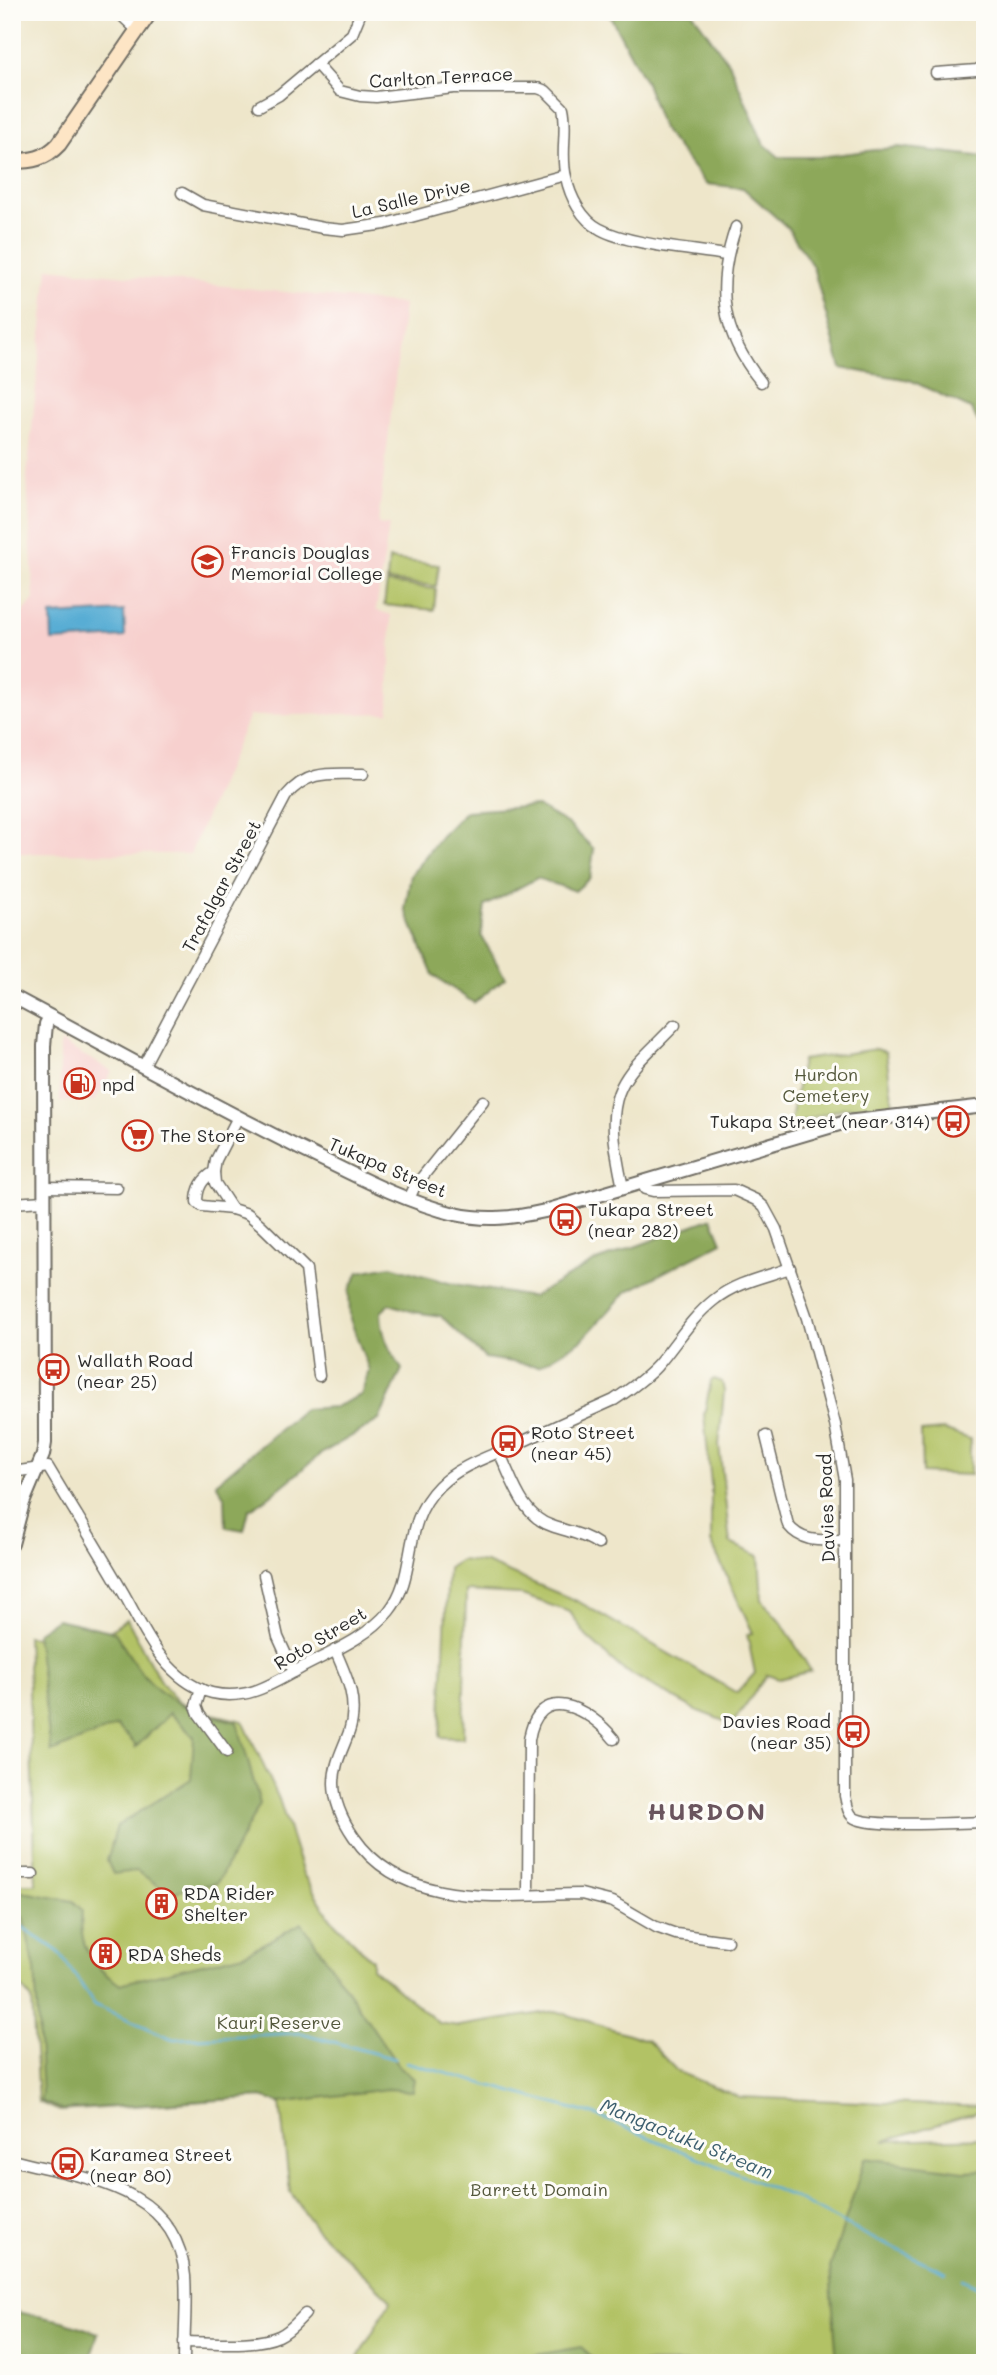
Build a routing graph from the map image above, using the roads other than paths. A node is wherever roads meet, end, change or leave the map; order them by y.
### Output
1 (118, 12) edge
2 (150, 12) edge
3 (361, 12) edge
4 (137, 30) junction
5 (316, 64) junction
6 (985, 65) edge
7 (936, 73) dead end
8 (260, 106) dead end
9 (12, 161) edge
10 (565, 175) junction
11 (182, 193) dead end
12 (736, 227) dead end
13 (726, 255) junction
14 (761, 382) dead end
15 (363, 774) dead end
16 (12, 996) edge
17 (50, 1017) junction
18 (675, 1025) dead end
19 (143, 1067) junction
20 (483, 1101) dead end
21 (985, 1106) edge
22 (238, 1117) junction
23 (214, 1172) junction
24 (643, 1182) junction
25 (44, 1187) junction
26 (117, 1188) dead end
27 (623, 1188) junction
28 (409, 1199) junction
29 (44, 1201) junction
30 (12, 1203) edge
31 (232, 1209) junction
32 (790, 1268) junction
33 (319, 1376) dead end
34 (766, 1436) dead end
35 (499, 1452) junction
36 (37, 1468) junction
37 (12, 1472) edge
38 (845, 1540) junction
39 (12, 1544) edge
40 (598, 1544) dead end
41 (264, 1575) dead end
42 (335, 1650) junction
43 (294, 1672) junction
44 (201, 1689) junction
45 (614, 1739) dead end
46 (227, 1752) dead end
47 (985, 1822) edge
48 (12, 1874) edge
49 (33, 1874) dead end
50 (528, 1895) junction
51 (727, 1941) dead end
52 (12, 2160) edge
53 (305, 2314) dead end
54 (184, 2342) junction
55 (184, 2363) edge

1 - 4 street
2 - 4 main road
3 - 5 street
4 - 9 main road
5 - 8 street
5 - 10 street, Carlton Terrace
6 - 7 street
10 - 11 street, La Salle Drive
10 - 13 street, Carlton Terrace
12 - 13 street
13 - 14 street
15 - 19 street, Trafalgar Street
16 - 17 street, Tukapa Street
17 - 19 street, Tukapa Street
17 - 25 street
18 - 27 street
19 - 22 street, Tukapa Street
20 - 28 street
21 - 24 street, Tukapa Street
22 - 23 street
22 - 28 street, Tukapa Street
23 - 31 street
23 - 31 street
24 - 27 street, Tukapa Street
24 - 32 street, Davies Road
25 - 26 street
25 - 29 street
27 - 28 street, Tukapa Street
29 - 30 street
29 - 36 street
31 - 33 street
32 - 35 street, Roto Street
32 - 38 street, Davies Road
34 - 38 street
35 - 40 street
35 - 42 street, Roto Street
36 - 37 street
36 - 39 street
36 - 44 street, Roto Street
38 - 47 street, Davies Road
41 - 43 street
42 - 43 street, Roto Street
42 - 50 street
43 - 44 street, Roto Street
44 - 46 street
45 - 50 street
48 - 49 street
50 - 51 street
52 - 54 street
53 - 54 street
54 - 55 street

